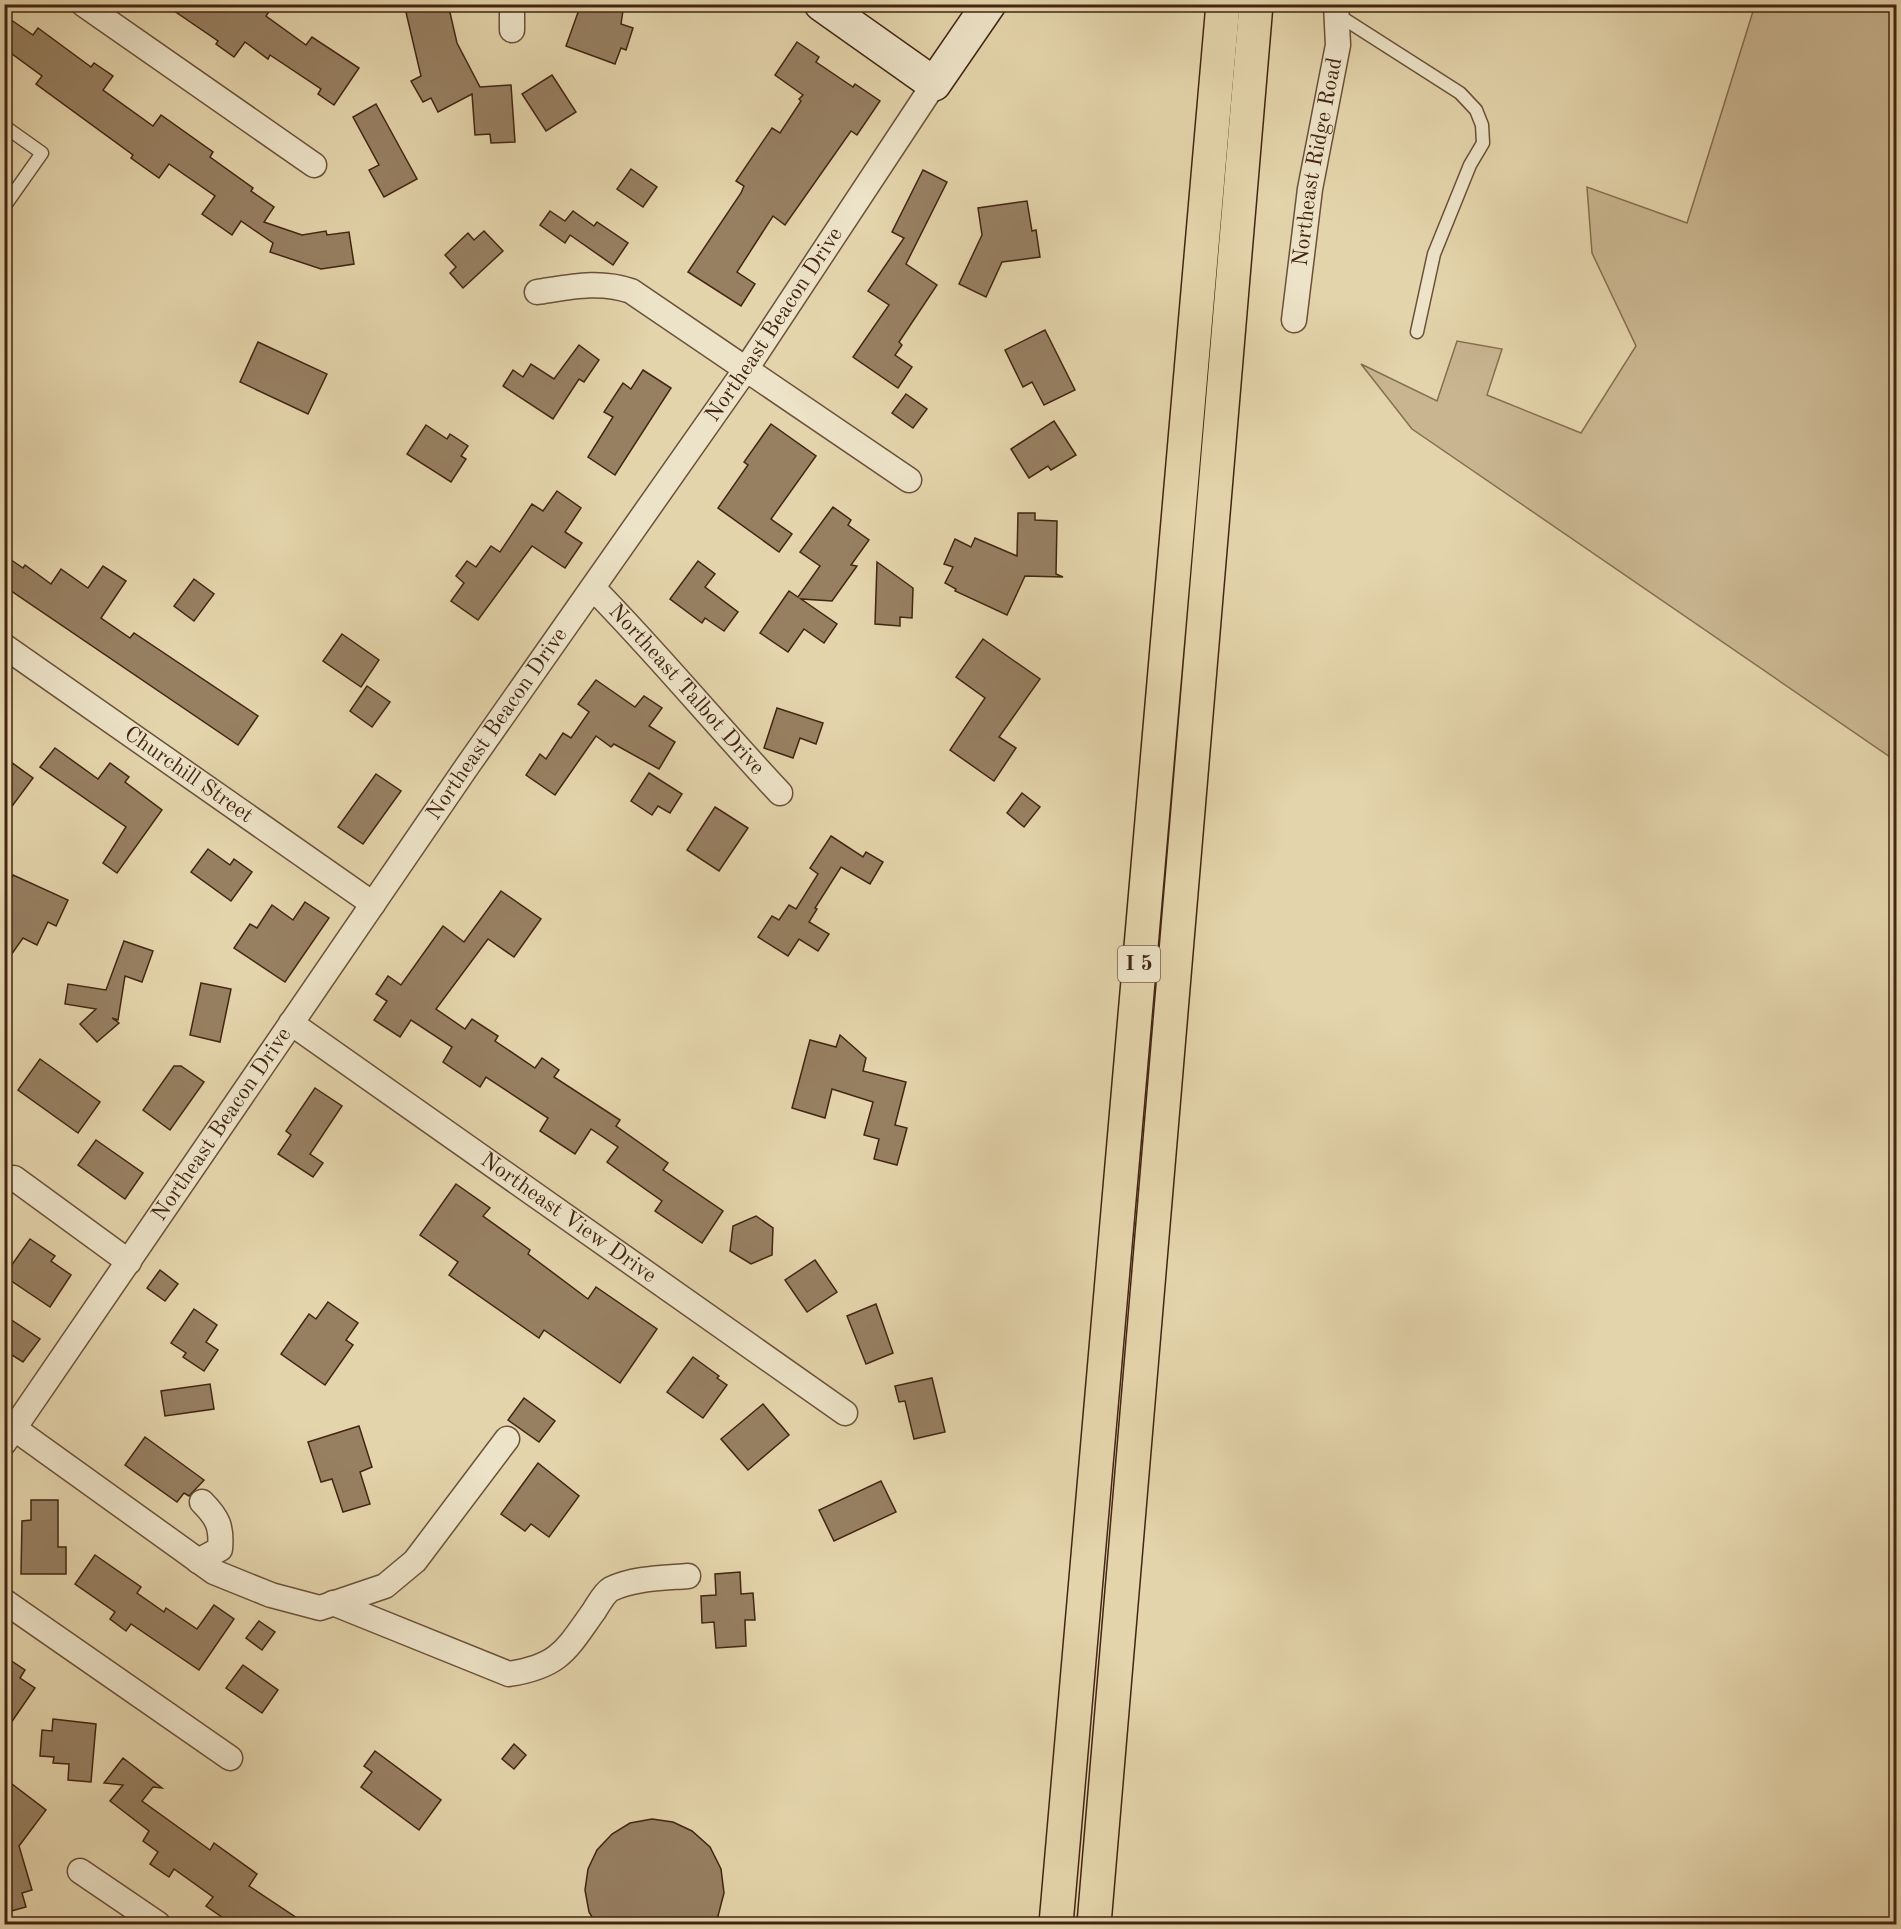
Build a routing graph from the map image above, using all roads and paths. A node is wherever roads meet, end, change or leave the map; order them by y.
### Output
1 (83, 4) edge
2 (512, 4) edge
3 (821, 4) edge
4 (989, 4) edge
5 (1223, 4) edge
6 (1256, 4) edge
7 (1337, 10) edge
8 (512, 30) dead end
9 (934, 84) junction
10 (4, 126) edge
11 (314, 165) dead end
12 (4, 207) edge
13 (537, 292) dead end
14 (1294, 320) dead end
15 (1417, 332) dead end
16 (746, 369) junction
17 (909, 480) dead end
18 (593, 588) junction
19 (4, 646) edge
20 (780, 793) dead end
21 (373, 904) junction
22 (291, 1023) junction
23 (14, 1179) dead end
24 (129, 1262) junction
25 (845, 1413) dead end
26 (10, 1436) edge
27 (507, 1439) dead end
28 (202, 1502) dead end
29 (198, 1561) junction
30 (688, 1576) dead end
31 (4, 1601) edge
32 (333, 1603) junction
33 (230, 1758) dead end
34 (80, 1871) dead end
35 (158, 1924) edge
36 (1056, 1924) edge
37 (1094, 1924) edge

1 - 11 street
2 - 8 street
3 - 9 street
4 - 9 street, Northeast Beacon Drive
5 - 36 highway, I 5
6 - 37 highway, I 5
7 - 14 street, Northeast Ridge Road
7 - 15 lane
9 - 16 street, Northeast Beacon Drive
10 - 12 lane
13 - 16 street
16 - 17 street
16 - 18 street, Northeast Beacon Drive
18 - 20 street, Northeast Talbot Drive
18 - 21 street, Northeast Beacon Drive
19 - 21 street, Churchill Street
21 - 22 street, Northeast Beacon Drive
22 - 24 street, Northeast Beacon Drive
22 - 25 street, Northeast View Drive
23 - 24 street
24 - 26 street, Northeast Beacon Drive
26 - 29 street
27 - 32 street
28 - 29 street
29 - 32 street
30 - 32 street
31 - 33 street
34 - 35 street

